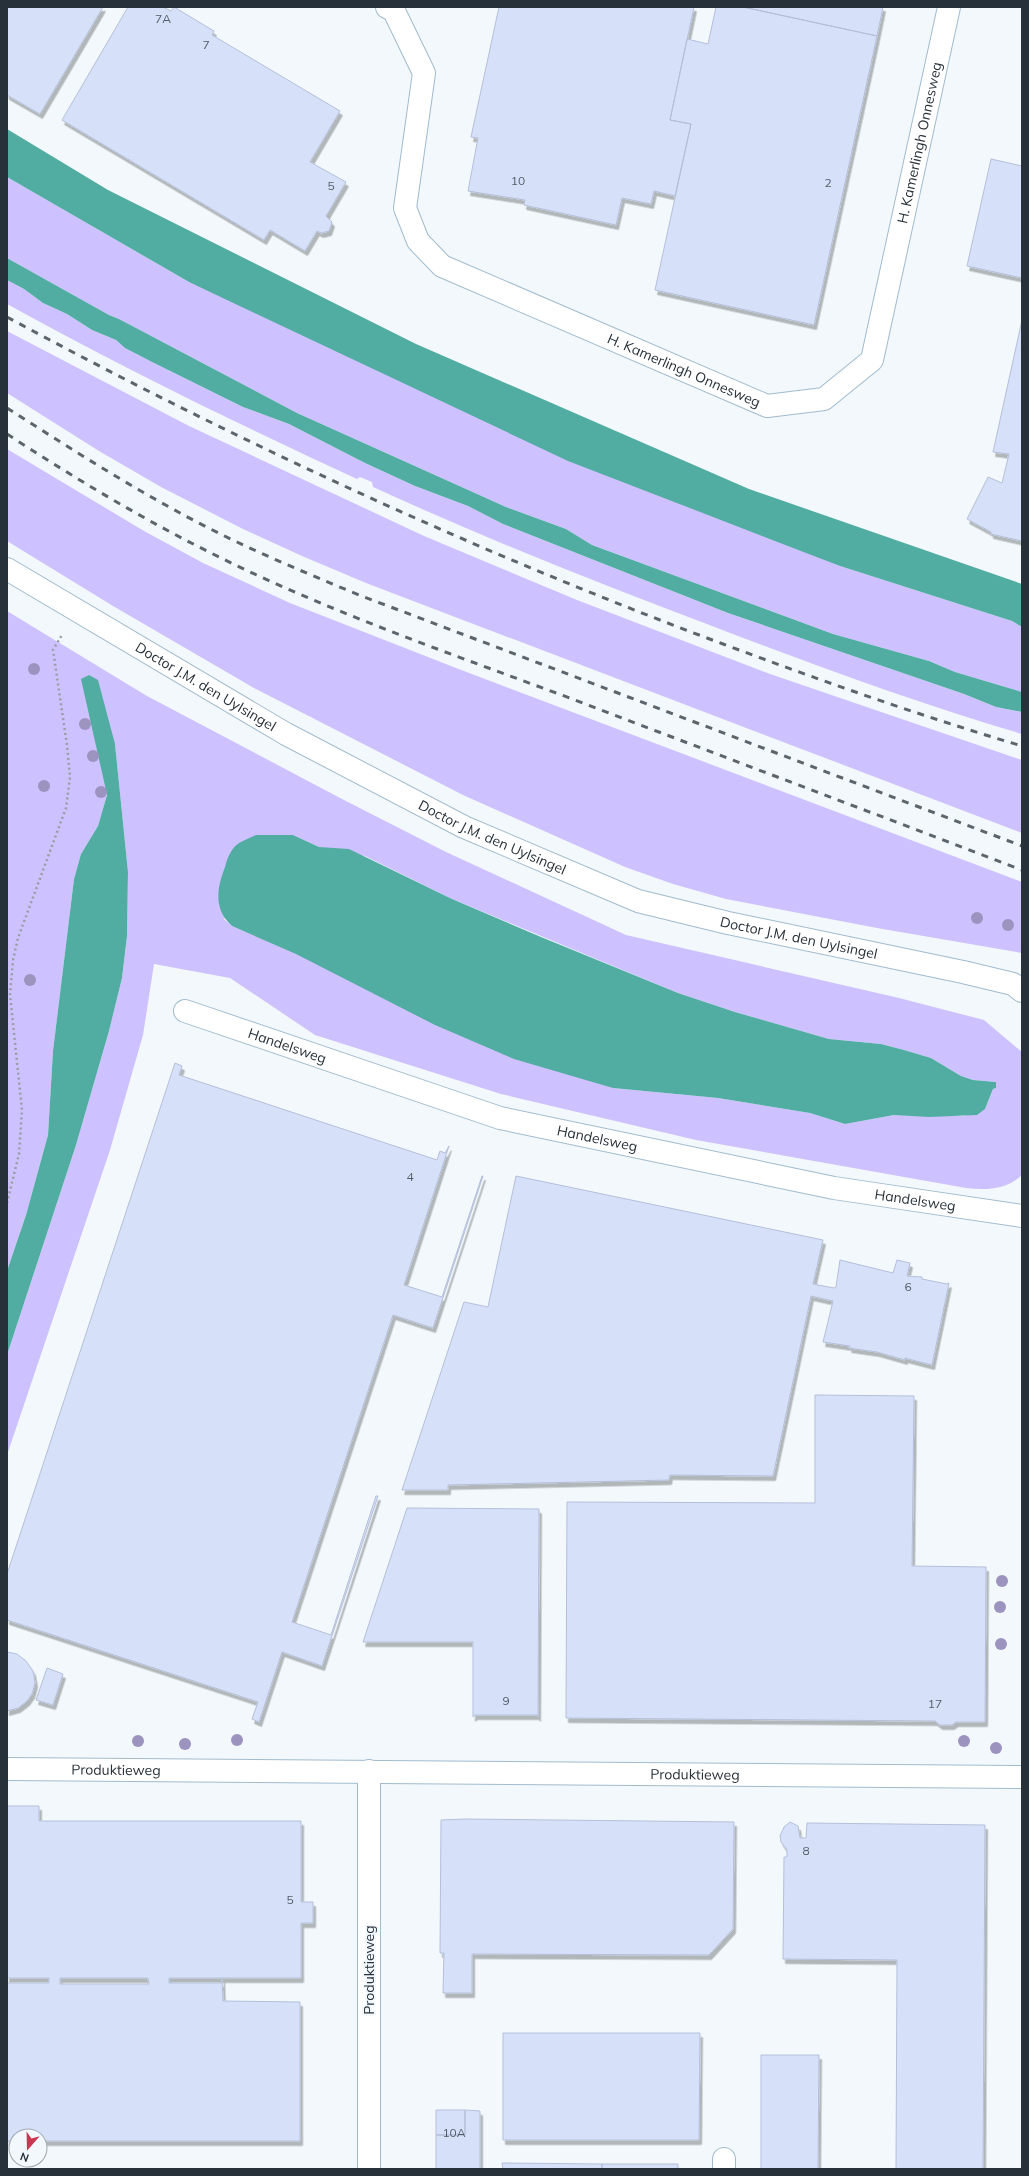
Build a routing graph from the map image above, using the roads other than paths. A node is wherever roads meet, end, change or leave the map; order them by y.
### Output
1 (387, 7) edge
2 (949, 7) edge
3 (7, 569) edge
4 (1022, 991) edge
5 (185, 1011) dead end
6 (1022, 1216) edge
7 (7, 1769) edge
8 (369, 1771) junction
9 (1022, 1777) edge
10 (369, 2169) edge

1 - 2 street, H. Kamerlingh Onnesweg
3 - 4 street, Doctor J.M. den Uylsingel
5 - 6 street, Handelsweg
7 - 8 street, Produktieweg
8 - 9 street, Produktieweg
8 - 10 street, Produktieweg

